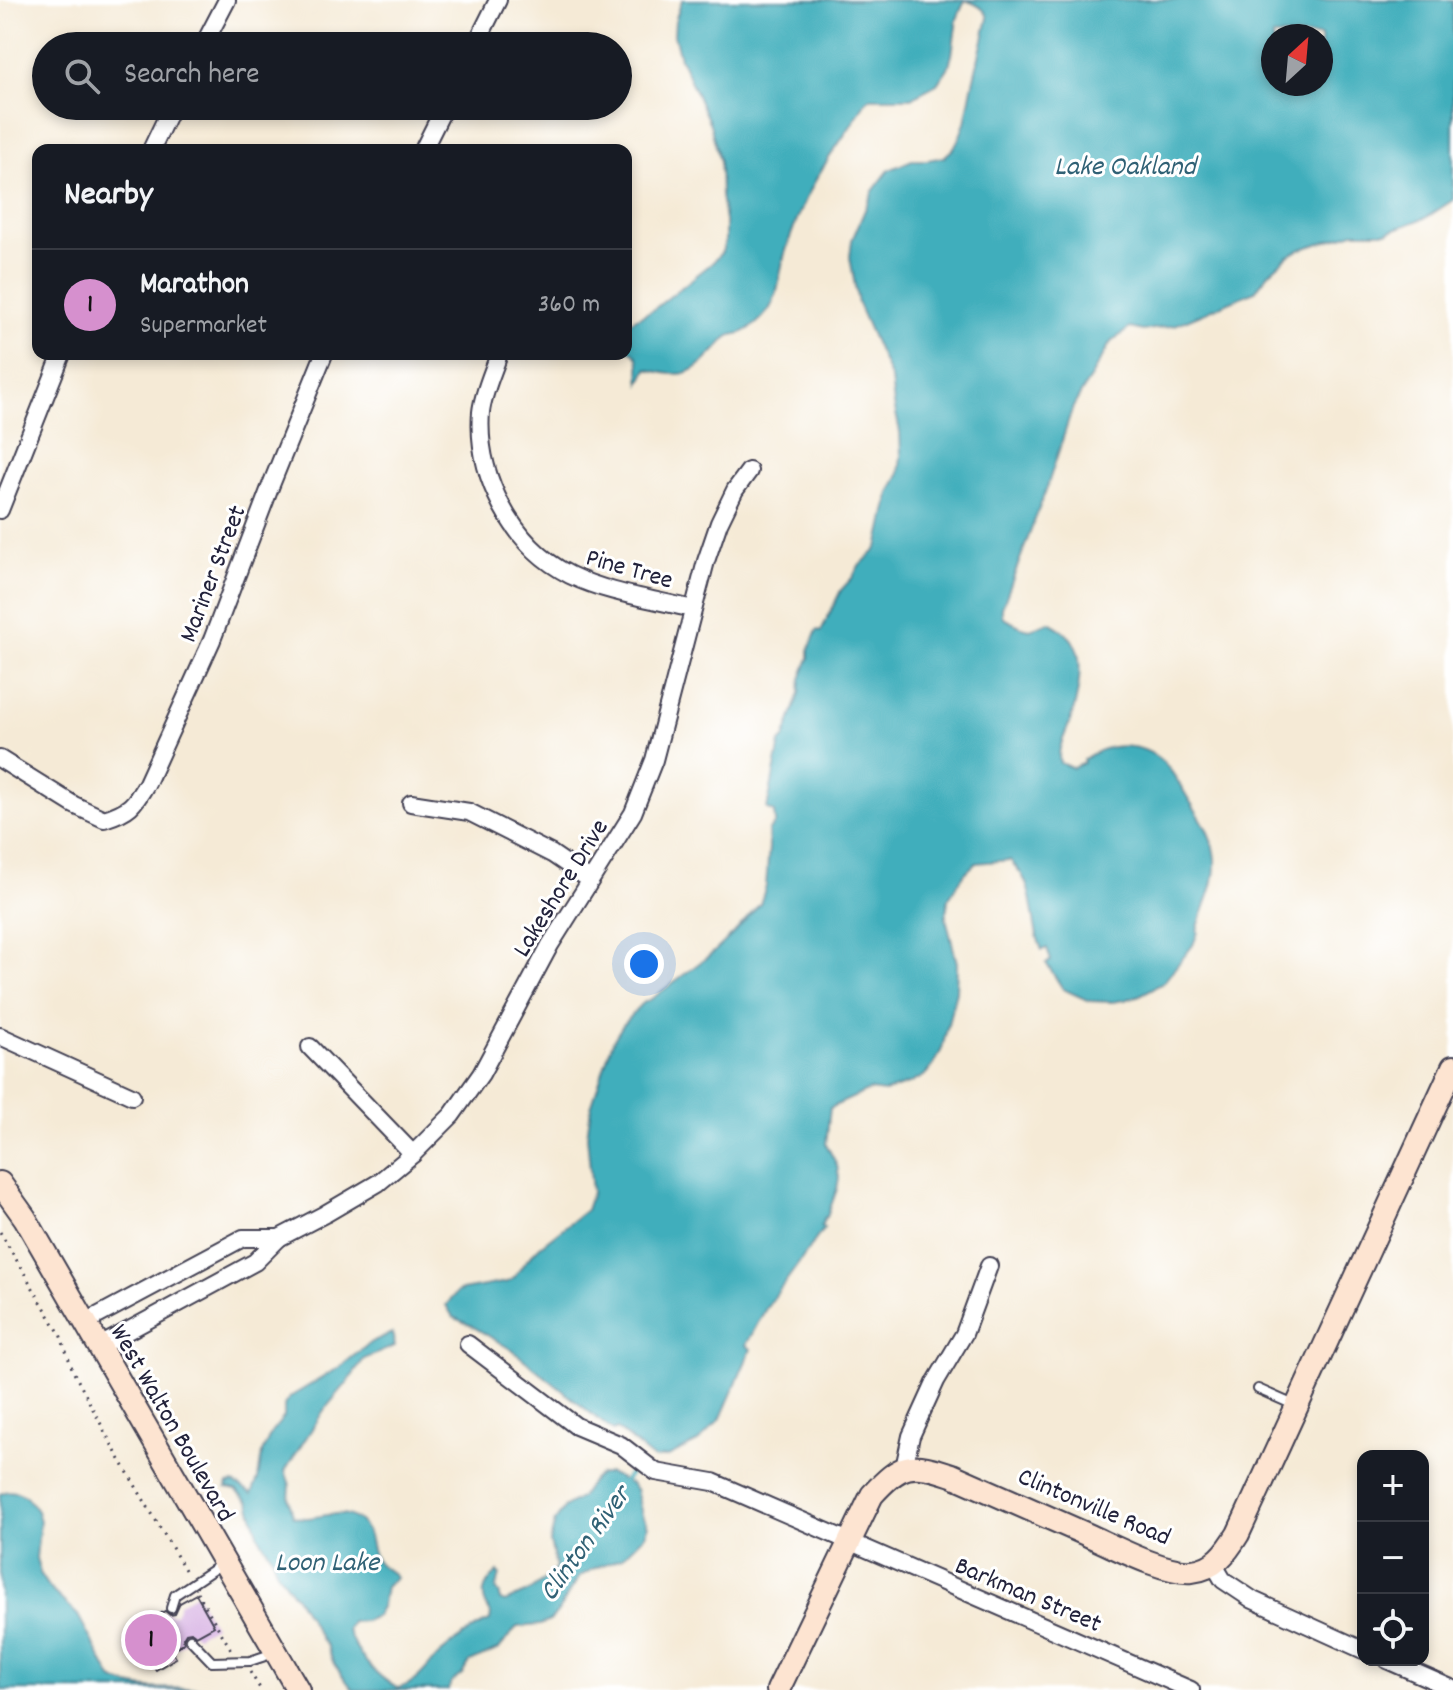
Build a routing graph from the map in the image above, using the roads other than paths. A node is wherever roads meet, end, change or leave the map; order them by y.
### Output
1 (227, 0) edge
2 (498, 0) edge
3 (210, 32) edge
4 (482, 32) edge
5 (165, 120) edge
6 (438, 120) edge
7 (154, 144) edge
8 (426, 144) edge
9 (60, 360) edge
10 (322, 360) edge
11 (497, 360) edge
12 (749, 471) dead end
13 (0, 510) edge
14 (693, 609) junction
15 (0, 759) edge
16 (411, 803) dead end
17 (590, 880) junction
18 (0, 1036) edge
19 (310, 1047) dead end
20 (1453, 1067) edge
21 (132, 1096) dead end
22 (413, 1154) junction
23 (0, 1183) edge
24 (279, 1238) junction
25 (989, 1266) dead end
26 (84, 1323) junction
27 (468, 1344) dead end
28 (98, 1347) junction
29 (1258, 1389) dead end
30 (1297, 1407) junction
31 (904, 1468) junction
32 (848, 1541) junction
33 (223, 1563) junction
34 (1213, 1563) junction
35 (171, 1608) dead end
36 (190, 1639) dead end
37 (1357, 1647) edge
38 (276, 1653) junction
39 (1401, 1666) edge
40 (1453, 1689) edge
41 (298, 1690) edge
42 (778, 1690) edge
43 (1191, 1690) edge

1 - 3 street
2 - 4 street
5 - 7 street
6 - 8 street
9 - 13 street
10 - 15 street, Mariner Street
11 - 14 street, Pine Tree
12 - 14 street, Lakeshore Drive
14 - 17 street, Lakeshore Drive
16 - 17 street
17 - 22 street, Lakeshore Drive
18 - 21 street
19 - 22 street
20 - 30 street
22 - 24 street, Lakeshore Drive
23 - 26 street, West Walton Boulevard
24 - 26 street, Lakeshore Drive
24 - 28 street, Lakeshore Drive
25 - 31 street
26 - 28 street, West Walton Boulevard
27 - 32 street, Barkman Street
28 - 33 street, West Walton Boulevard
29 - 30 lane
30 - 34 street
31 - 32 street
31 - 34 street, Clintonville Road
32 - 42 street
32 - 43 street, Barkman Street
33 - 35 lane
33 - 38 street, West Walton Boulevard
34 - 37 street
36 - 38 lane
38 - 41 street, West Walton Boulevard
39 - 40 street

